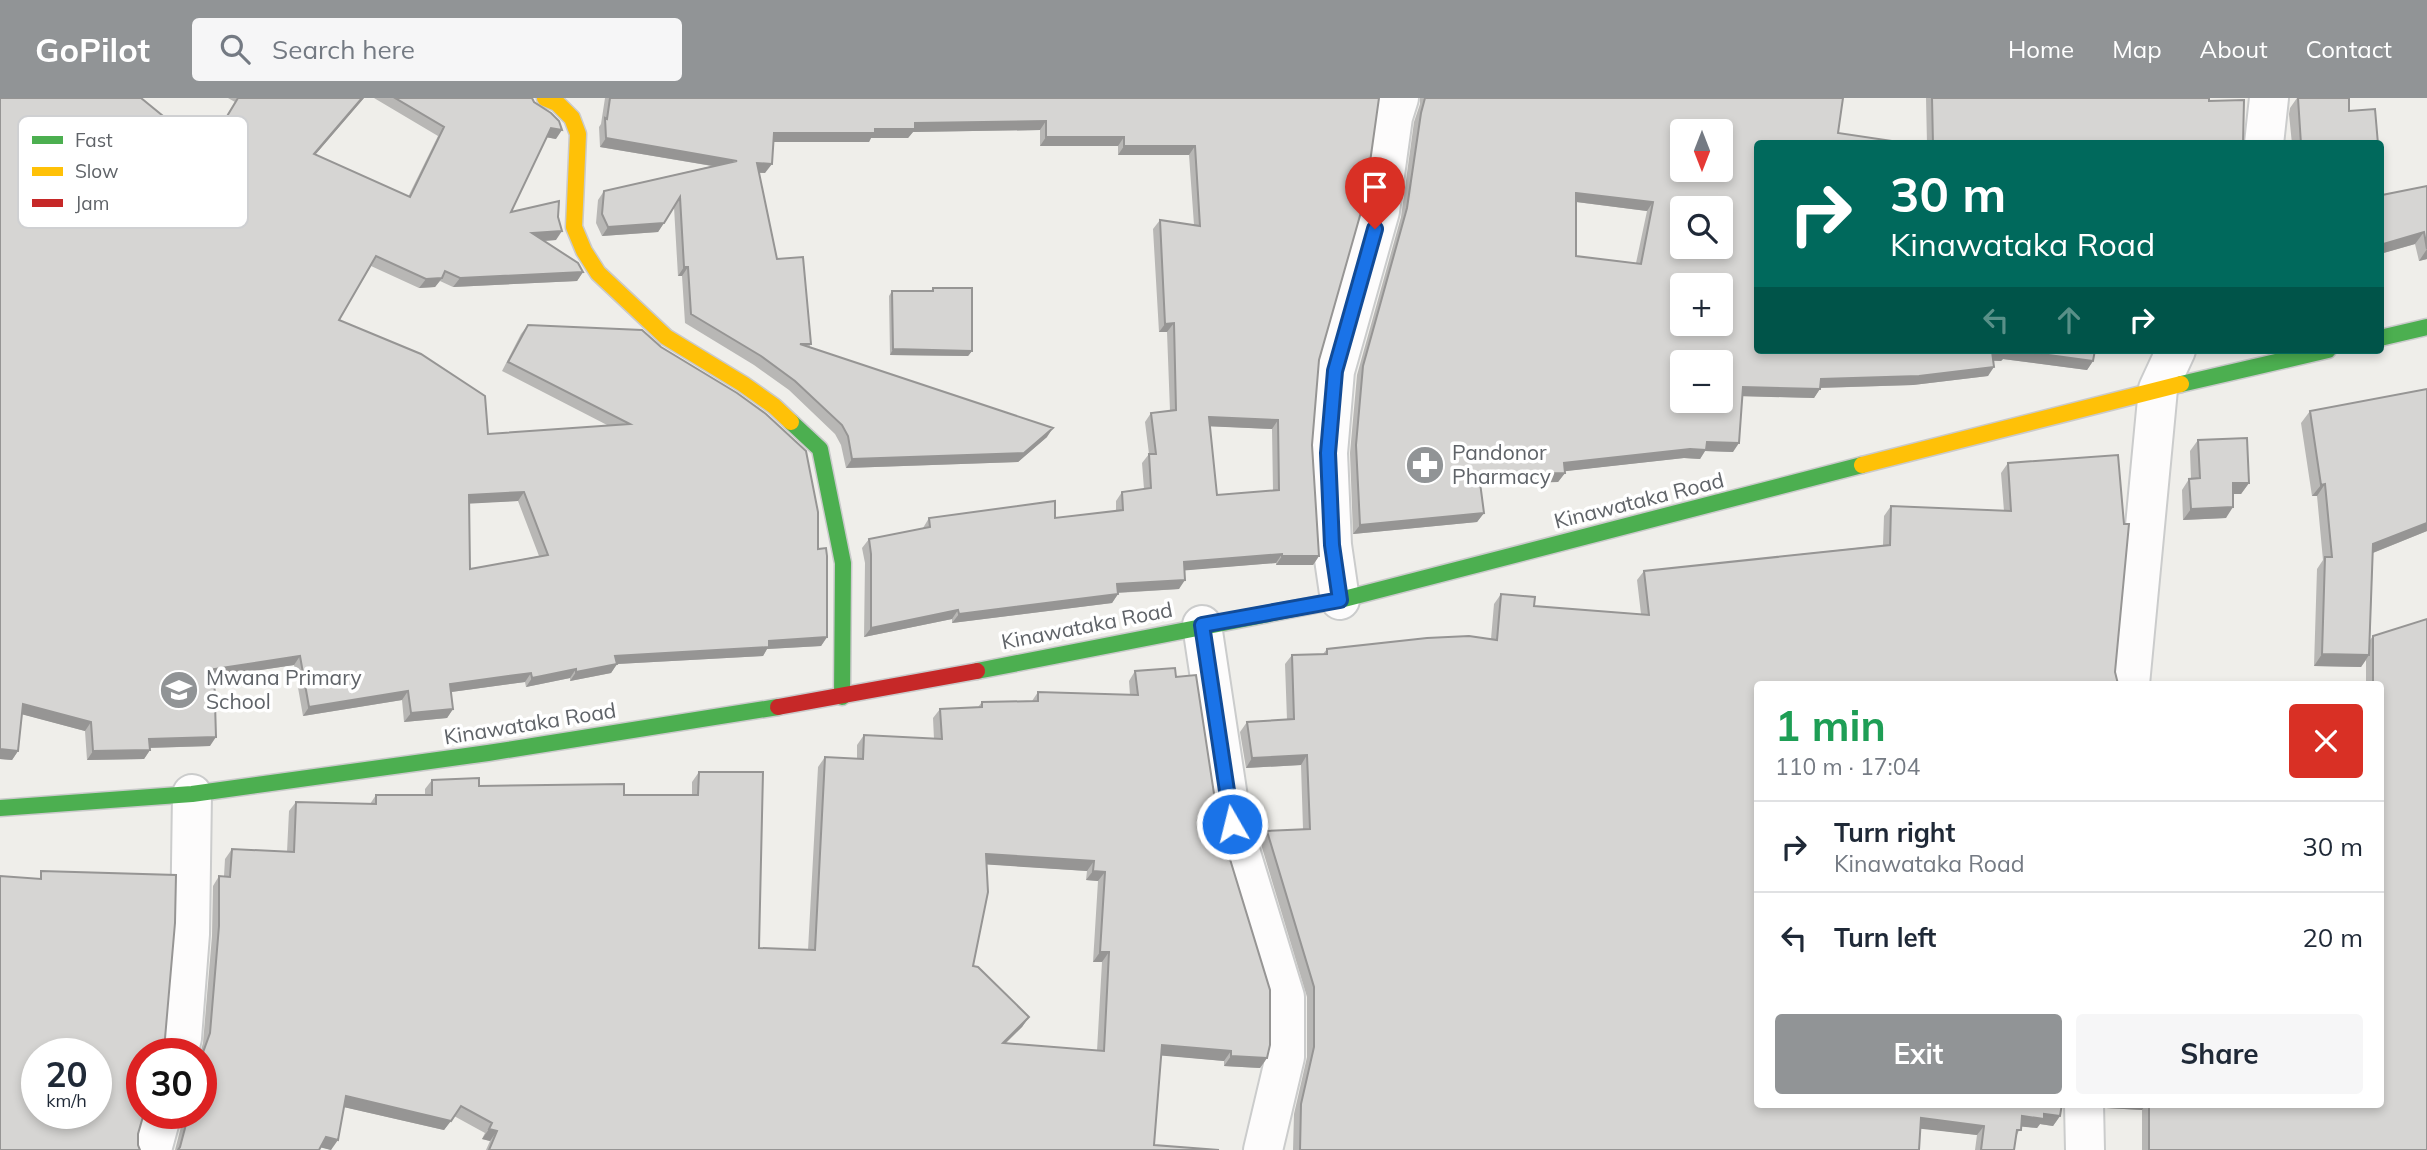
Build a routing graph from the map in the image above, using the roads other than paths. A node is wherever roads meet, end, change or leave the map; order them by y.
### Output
1 (545, 98) edge
2 (1399, 98) edge
3 (2269, 98) edge
4 (2264, 140) edge
5 (2427, 327) edge
6 (2384, 337) edge
7 (2174, 354) edge
8 (2311, 354) edge
9 (2158, 389) junction
10 (1340, 600) junction
11 (1202, 625) junction
12 (2130, 681) edge
13 (842, 696) junction
14 (192, 794) junction
15 (0, 808) edge
16 (182, 1038) edge
17 (2084, 1108) edge
18 (158, 1129) edge
19 (152, 1150) edge
20 (1263, 1150) edge
21 (2085, 1150) edge

1 - 13 street
2 - 10 street
3 - 4 street
5 - 6 street
7 - 9 street
8 - 9 street, Kinawataka Road
9 - 10 street, Kinawataka Road
9 - 12 street
10 - 11 street, Kinawataka Road
11 - 13 street, Kinawataka Road
11 - 20 street
13 - 14 street, Kinawataka Road
14 - 15 street, Kinawataka Road
14 - 16 street
17 - 21 street
18 - 19 street

